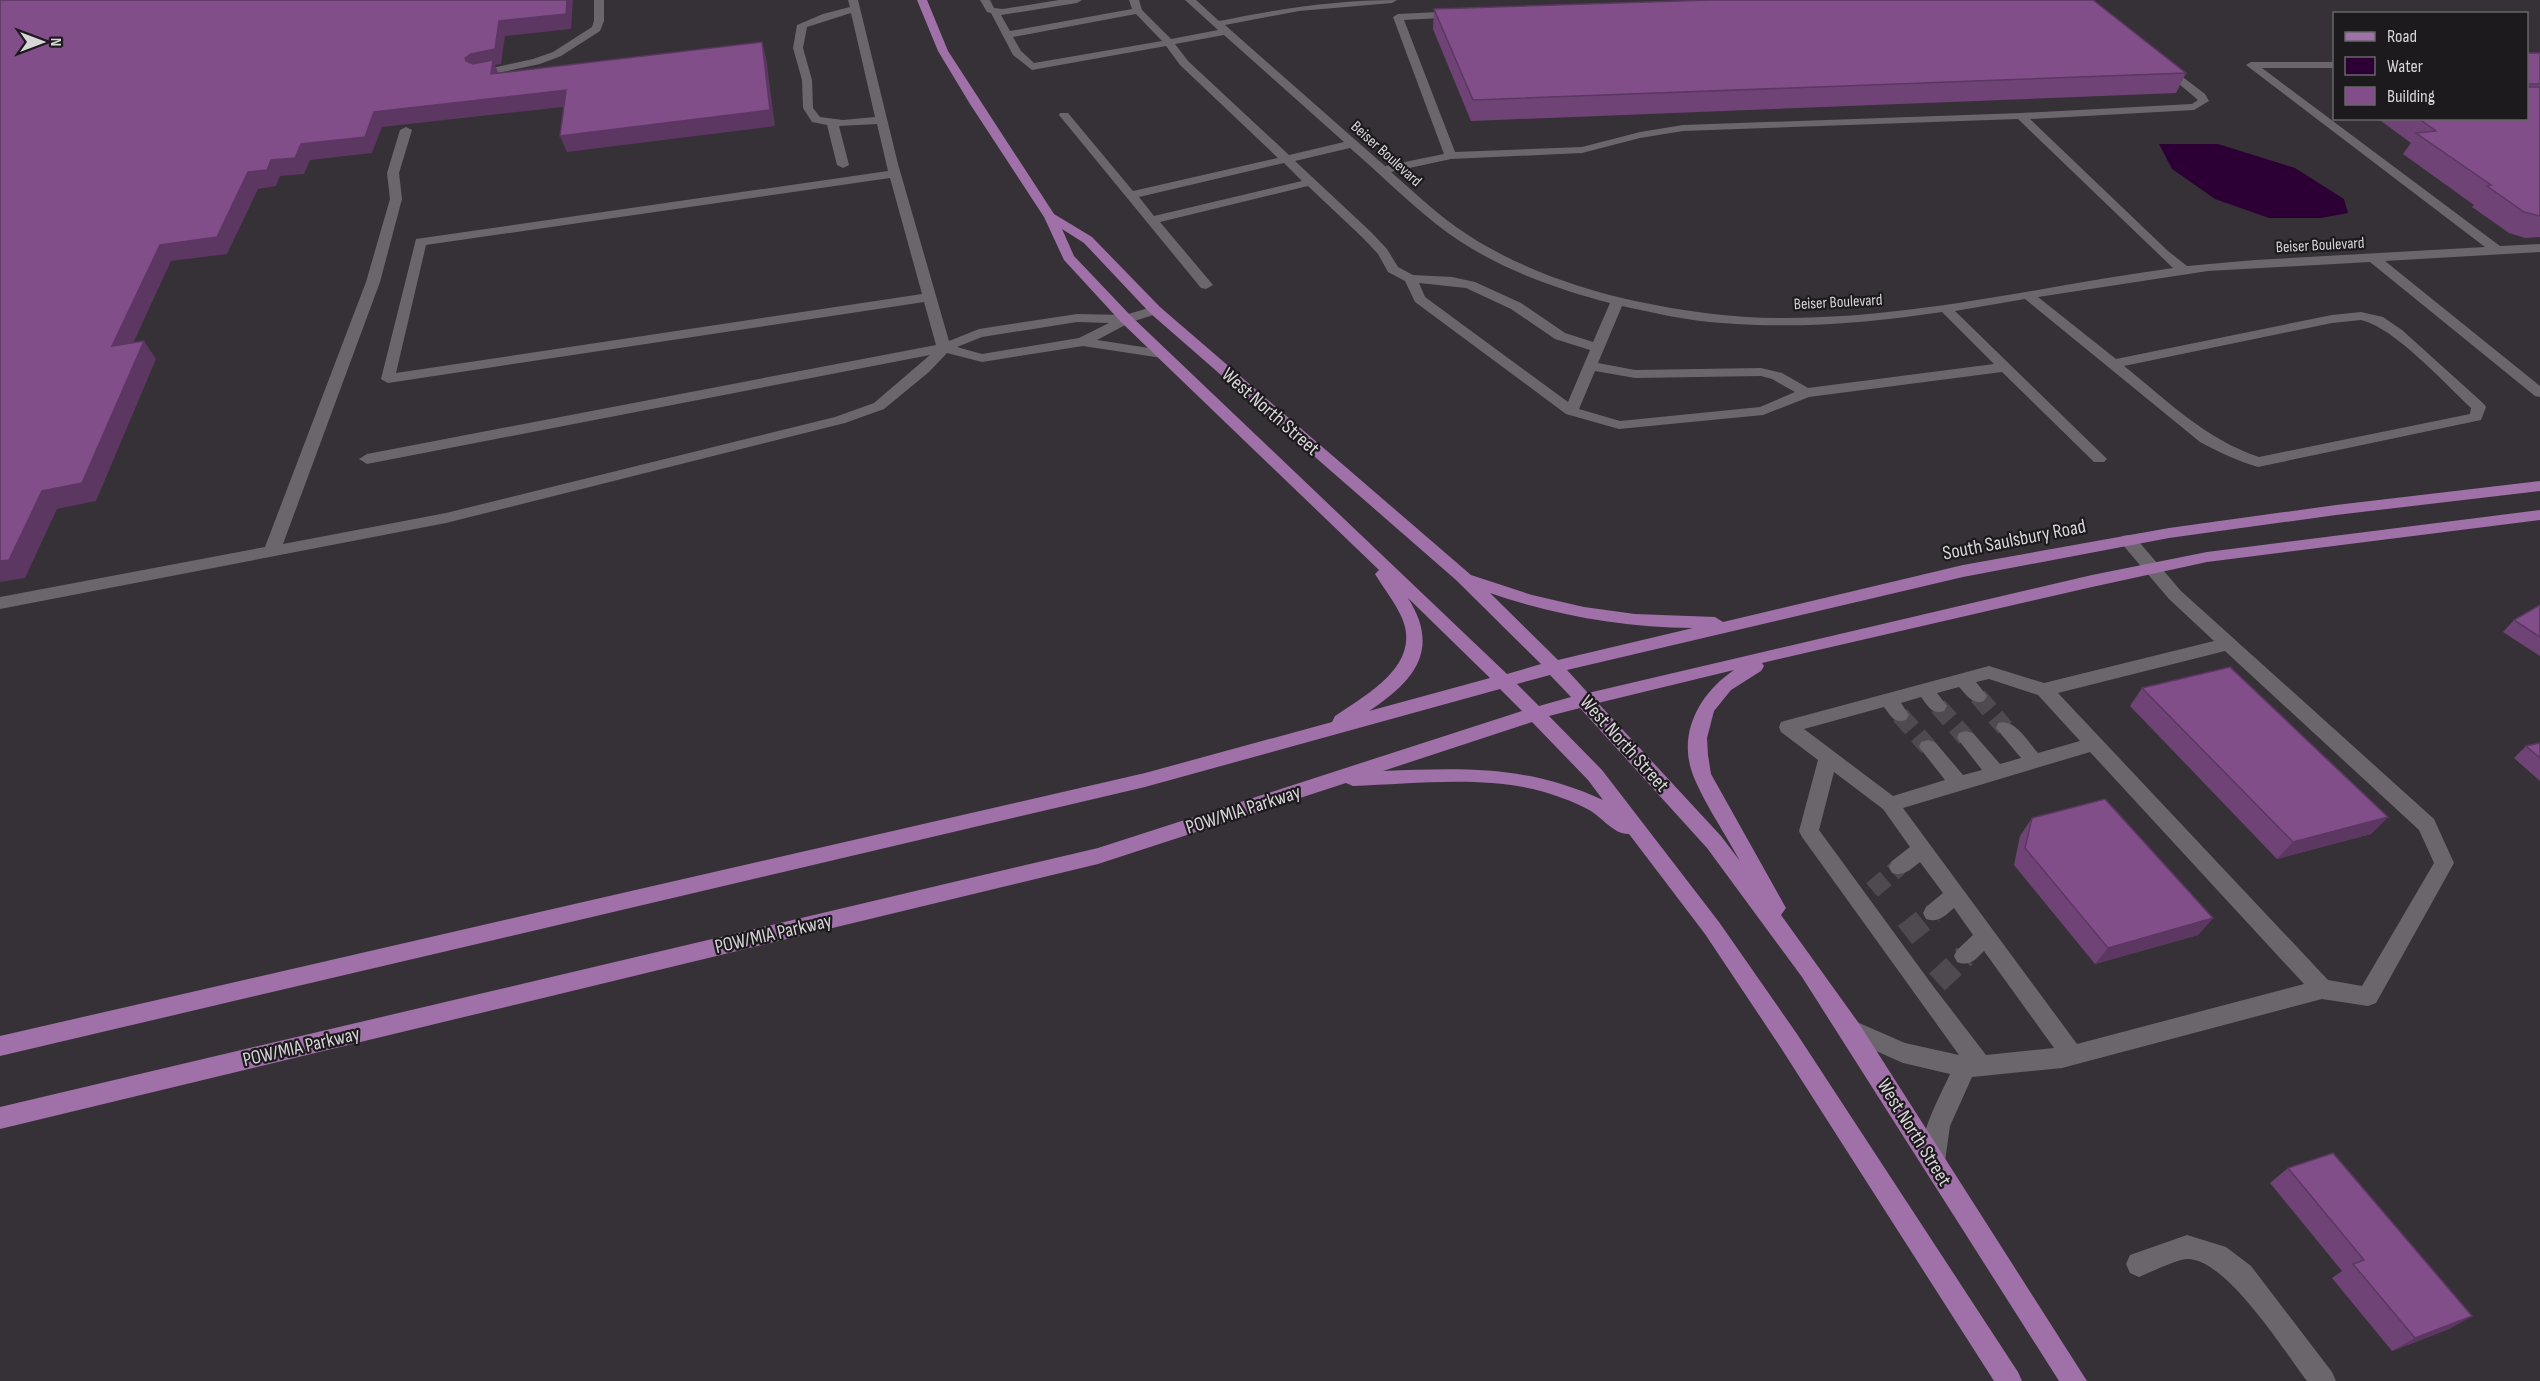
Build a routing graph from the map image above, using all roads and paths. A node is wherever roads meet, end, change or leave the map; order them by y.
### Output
1 (599, 0) edge
2 (922, 0) edge
3 (985, 0) edge
4 (1077, 0) edge
5 (1190, 0) edge
6 (1393, 0) edge
7 (854, 4) edge
8 (1136, 6) edge
9 (995, 12) junction
10 (1471, 13) edge
11 (1398, 17) junction
12 (1221, 28) junction
13 (1007, 35) junction
14 (1168, 43) junction
15 (2154, 58) edge
16 (2333, 65) edge
17 (479, 74) edge
18 (1064, 115) dead end
19 (2021, 116) junction
20 (882, 120) junction
21 (832, 122) junction
22 (406, 130) edge
23 (1352, 144) junction
24 (1451, 156) junction
25 (1287, 159) junction
26 (843, 165) dead end
27 (1382, 170) junction
28 (895, 174) junction
29 (1311, 182) junction
30 (1130, 195) junction
31 (1050, 217) junction
32 (1152, 220) junction
33 (2540, 248) edge
34 (2497, 250) junction
35 (2373, 258) junction
36 (2184, 270) junction
37 (1410, 279) junction
38 (1206, 285) dead end
39 (2028, 295) junction
40 (929, 297) junction
41 (1617, 302) junction
42 (1944, 307) junction
43 (1155, 310) junction
44 (1126, 319) junction
45 (1083, 342) junction
46 (944, 348) junction
47 (1599, 348) junction
48 (1162, 354) junction
49 (2113, 364) junction
50 (1591, 366) junction
51 (2004, 367) junction
52 (1806, 393) junction
53 (2540, 393) edge
54 (1572, 411) junction
55 (367, 459) dead end
56 (2099, 459) dead end
57 (2540, 486) edge
58 (2540, 515) edge
59 (2128, 540) junction
60 (1367, 550) junction
61 (272, 551) junction
62 (2154, 568) junction
63 (1462, 576) junction
64 (0, 603) edge
65 (1735, 624) junction
66 (2228, 644) junction
67 (1776, 655) junction
68 (1555, 667) junction
69 (1963, 680) junction
70 (1504, 681) junction
71 (1926, 690) junction
72 (2044, 690) junction
73 (1978, 696) tunnel mouth
74 (1586, 700) junction
75 (1938, 706) tunnel mouth
76 (1537, 713) junction
77 (2005, 728) tunnel mouth
78 (1328, 730) junction
79 (1966, 738) tunnel mouth
80 (2094, 744) junction
81 (1928, 747) tunnel mouth
82 (1828, 757) junction
83 (2034, 761) junction
84 (1995, 772) junction
85 (1334, 779) junction
86 (1958, 783) junction
87 (1890, 804) junction
88 (1922, 849) junction
89 (1657, 856) junction
90 (1899, 867) tunnel mouth
91 (1956, 895) junction
92 (1933, 913) tunnel mouth
93 (1986, 936) junction
94 (1965, 956) tunnel mouth
95 (1810, 970) junction
96 (2322, 989) junction
97 (1850, 1029) junction
98 (0, 1046) edge
99 (2072, 1055) junction
100 (1972, 1066) junction
101 (0, 1118) edge
102 (1933, 1161) junction
103 (2139, 1263) dead end
104 (2008, 1381) edge
105 (2074, 1381) edge
106 (2323, 1381) edge

1 - 17 street
2 - 31 main road, West North Street
3 - 9 street
4 - 9 street
5 - 12 street, Beiser Boulevard
6 - 11 street
6 - 12 street
7 - 20 street
7 - 21 street
8 - 13 street
8 - 14 street
9 - 13 street
10 - 11 street
11 - 24 street
12 - 14 street
12 - 23 street, Beiser Boulevard
13 - 14 street
14 - 25 street
15 - 19 street
16 - 34 street
18 - 30 street
19 - 24 street
19 - 36 street
20 - 21 street
20 - 28 street
21 - 26 street
22 - 61 street
23 - 25 street
23 - 27 street, Beiser Boulevard
24 - 27 street
25 - 29 street
25 - 30 street
27 - 41 street, Beiser Boulevard
28 - 40 street
28 - 40 street
29 - 32 street
29 - 37 street
30 - 32 street
31 - 43 main road, West North Street
31 - 44 main road, West North Street
32 - 38 street
33 - 34 street
34 - 35 street
35 - 36 street, Beiser Boulevard
35 - 53 street, Beiser Boulevard
36 - 39 street, Beiser Boulevard
37 - 47 street
37 - 54 street
39 - 42 street, Beiser Boulevard
39 - 49 street
40 - 46 street
41 - 42 street, Beiser Boulevard
41 - 47 street
42 - 51 street
43 - 44 street
43 - 63 main road, West North Street
44 - 45 street
44 - 46 street
44 - 48 main road, West North Street
45 - 46 street
45 - 48 street
46 - 55 street
46 - 61 street
47 - 50 street
48 - 60 main road, West North Street
49 - 49 street
50 - 52 street
50 - 54 street
51 - 52 street
51 - 56 street
52 - 54 street
57 - 59 main road, South Saulsbury Road
58 - 62 main road
59 - 62 street
59 - 65 main road, South Saulsbury Road
60 - 70 main road, West North Street
60 - 78 main road
61 - 64 street
62 - 66 street
62 - 67 main road
63 - 65 main road
63 - 68 main road, West North Street
65 - 68 main road, South Saulsbury Road
66 - 72 street
66 - 96 street
67 - 74 main road
67 - 95 main road
68 - 70 main road, South Saulsbury Road
68 - 74 main road, West North Street
69 - 71 street
69 - 72 street
69 - 73 street
70 - 76 main road, West North Street
70 - 78 main road
71 - 75 street
71 - 82 street
72 - 80 street
74 - 76 main road
74 - 95 main road, West North Street
76 - 85 main road, POW/MIA Parkway
76 - 89 main road, West North Street
77 - 83 street
78 - 98 main road
79 - 84 street
80 - 83 street
80 - 96 street
81 - 86 street
82 - 87 street
82 - 100 street
83 - 84 street
84 - 86 street
85 - 89 main road
85 - 101 main road, POW/MIA Parkway
86 - 87 street
87 - 88 street
88 - 90 street
88 - 91 street
89 - 104 main road, West North Street
91 - 92 street
91 - 93 street
93 - 94 street
93 - 99 street
95 - 97 main road, West North Street
96 - 99 street
97 - 100 street
97 - 102 main road, West North Street
99 - 100 street
100 - 102 street
102 - 105 main road, West North Street
103 - 106 street

